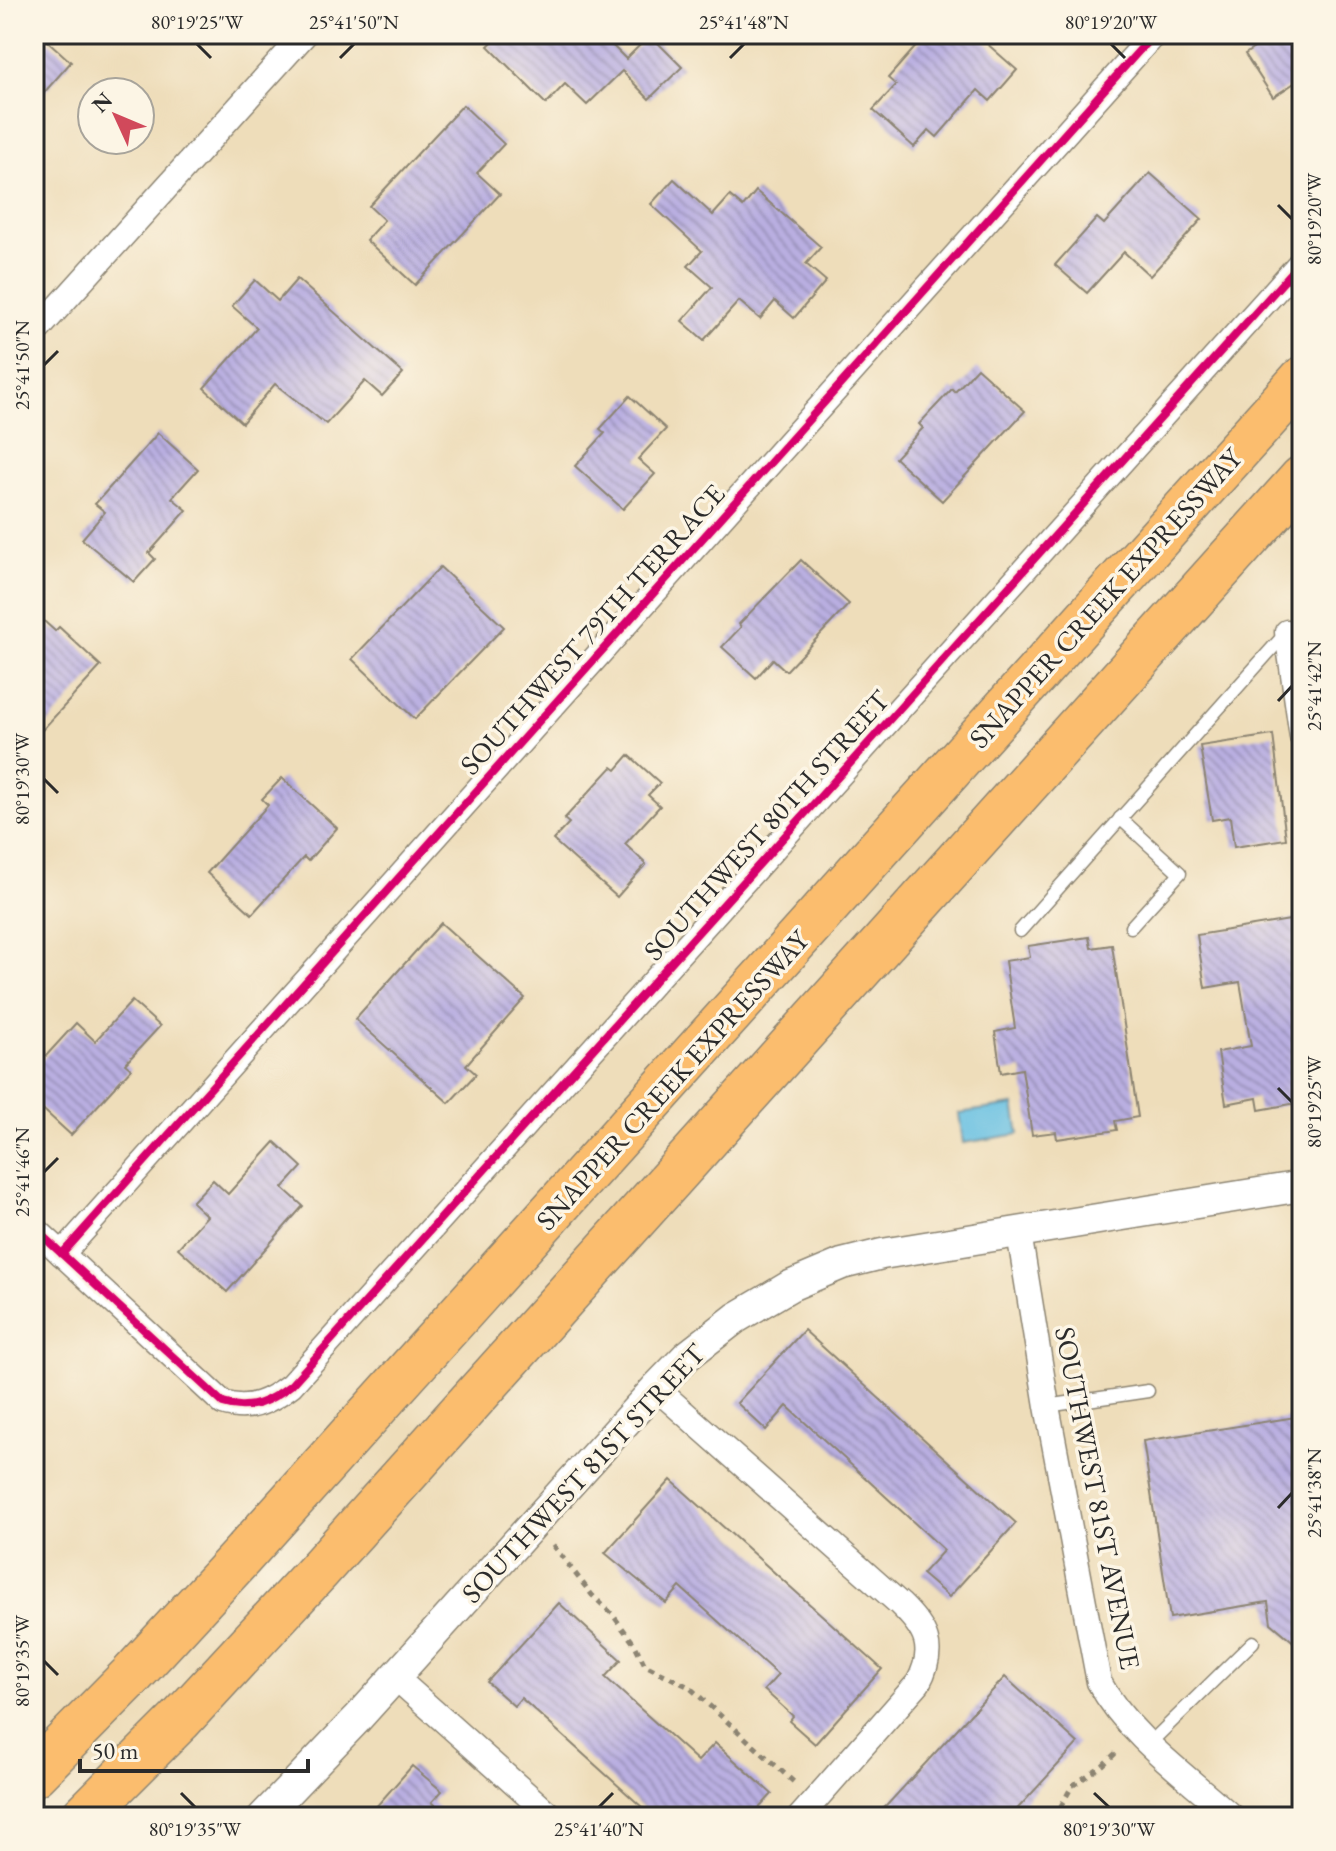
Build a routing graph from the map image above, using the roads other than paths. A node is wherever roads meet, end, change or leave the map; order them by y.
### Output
1 (305, 34) edge
2 (1154, 34) edge
3 (1302, 261) edge
4 (34, 334) edge
5 (1302, 379) edge
6 (1302, 478) edge
7 (1294, 624) edge
8 (1302, 737) edge
9 (1120, 818) junction
10 (1131, 927) dead end
11 (1020, 931) dead end
12 (1302, 1186) edge
13 (34, 1228) edge
14 (1019, 1233) junction
15 (62, 1254) junction
16 (656, 1388) junction
17 (1148, 1391) dead end
18 (1047, 1406) junction
19 (1253, 1642) dead end
20 (395, 1677) junction
21 (1150, 1743) junction
22 (34, 1774) edge
23 (83, 1817) edge
24 (263, 1817) edge
25 (552, 1817) edge
26 (800, 1817) edge
27 (1232, 1817) edge

1 - 4 street
2 - 15 street, SOUTHWEST 79TH TERRACE
3 - 15 street, SOUTHWEST 80TH STREET
5 - 22 highway, SNAPPER CREEK EXPRESSWAY
6 - 23 highway
7 - 8 street
7 - 9 lane
9 - 10 lane
9 - 11 lane
12 - 14 street, SOUTHWEST 81ST STREET
13 - 15 street
14 - 16 street, SOUTHWEST 81ST STREET
14 - 18 street, SOUTHWEST 81ST AVENUE
16 - 20 street, SOUTHWEST 81ST STREET
16 - 26 street
17 - 18 lane
18 - 21 street, SOUTHWEST 81ST AVENUE
19 - 21 lane
20 - 24 street, SOUTHWEST 81ST STREET
20 - 25 street
21 - 27 street, SOUTHWEST 81ST AVENUE

